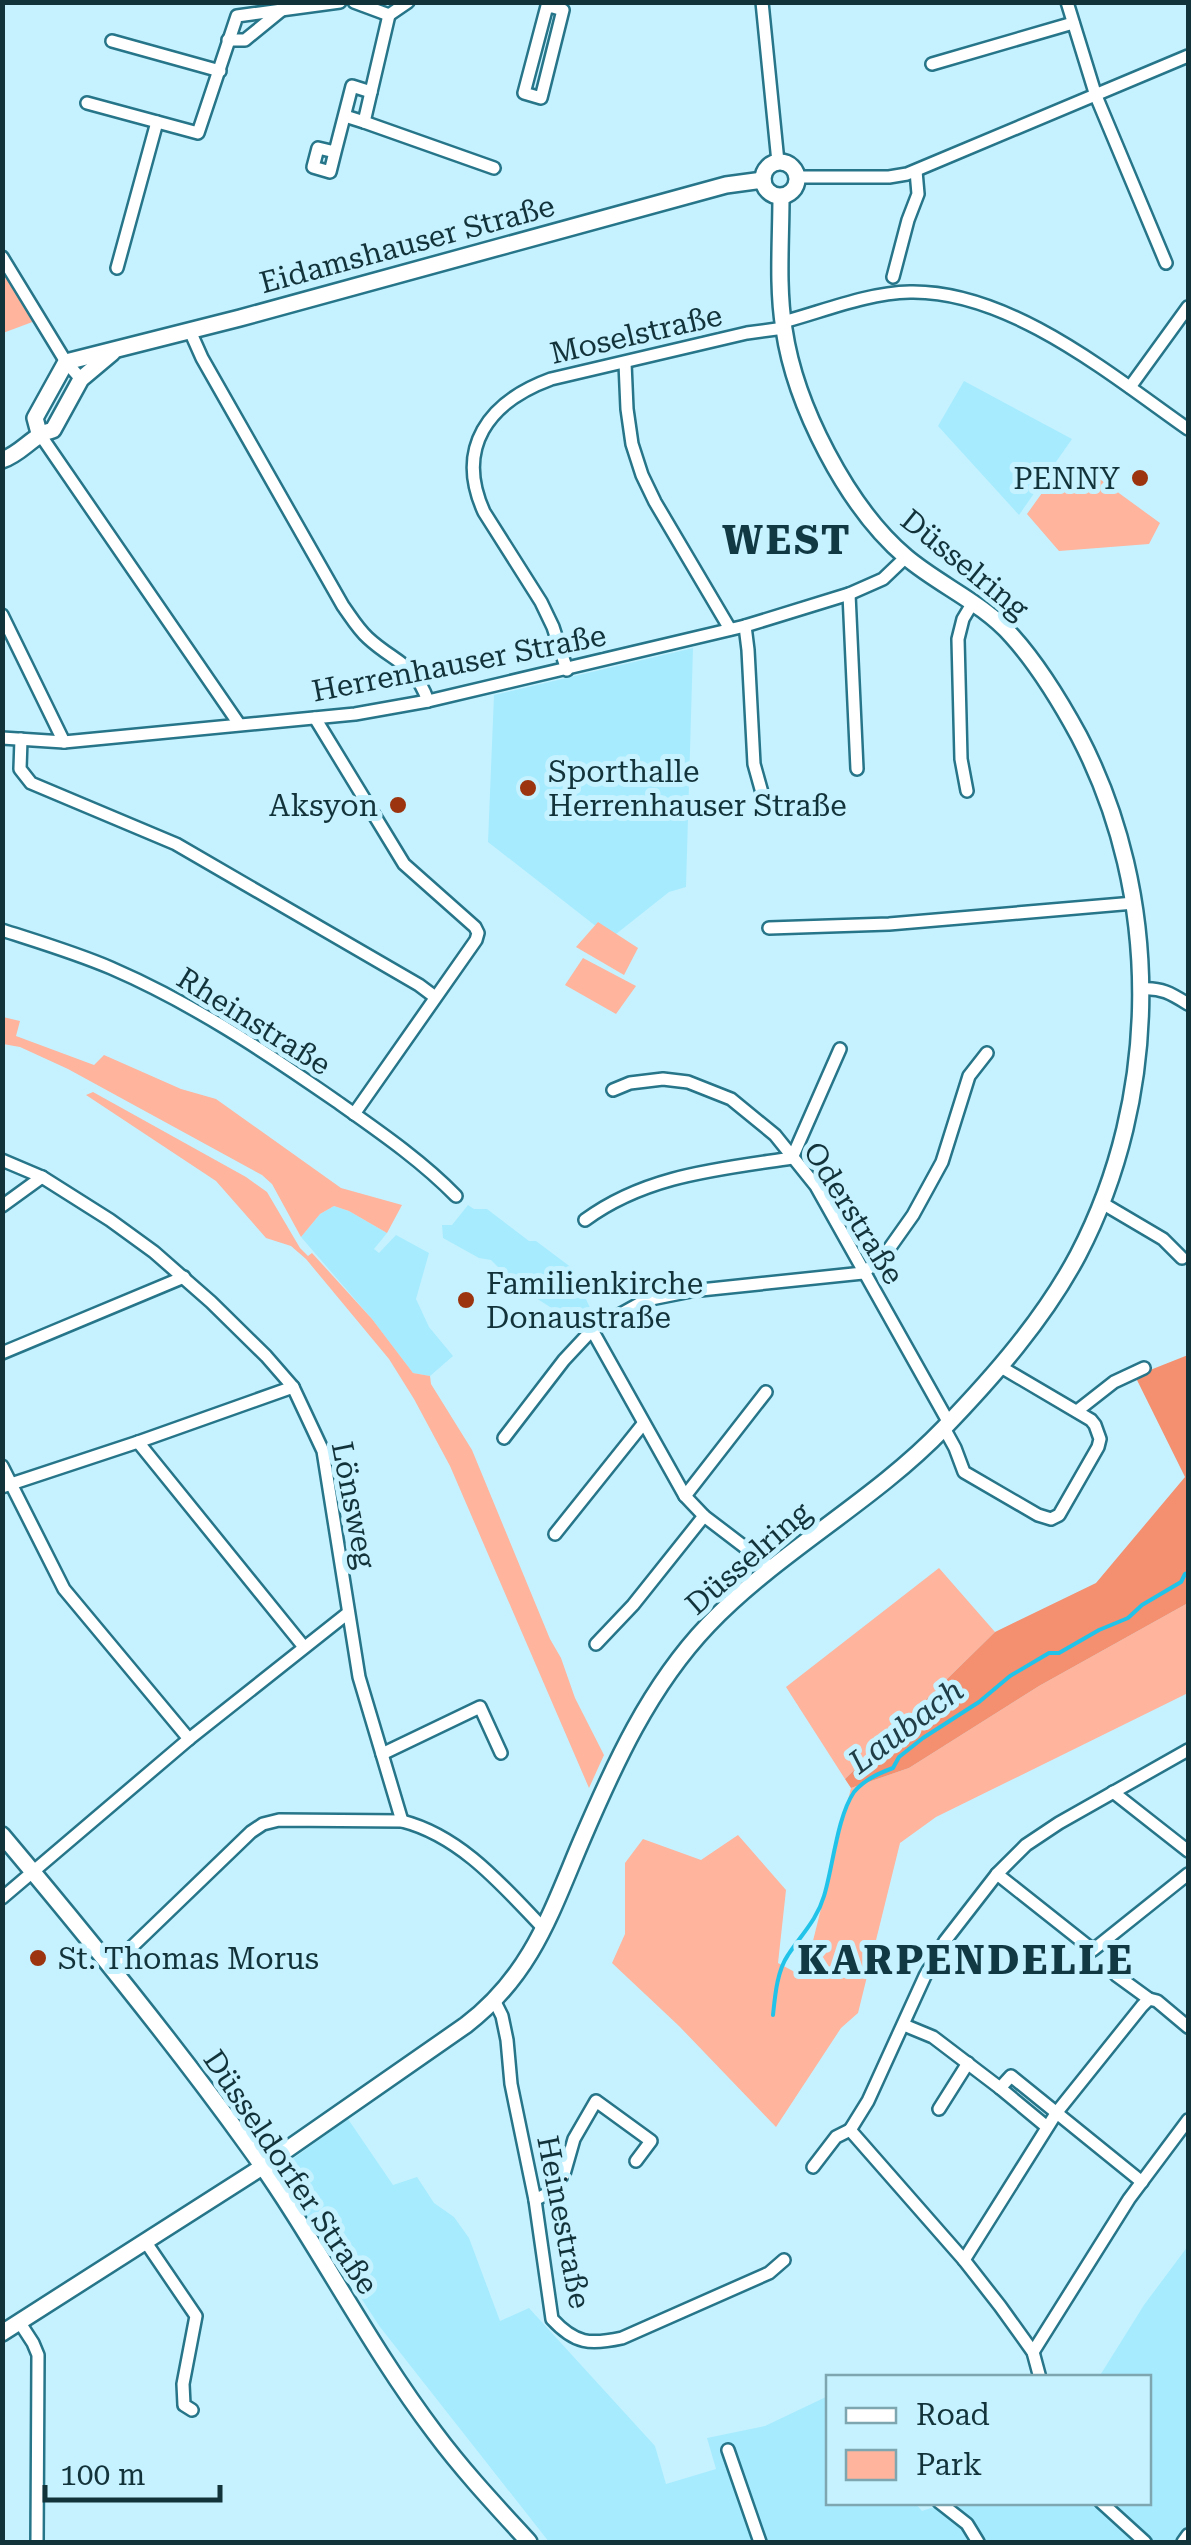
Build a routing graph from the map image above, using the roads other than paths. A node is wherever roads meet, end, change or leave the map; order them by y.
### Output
1 (340, 2) edge
2 (354, 2) edge
3 (408, 2) edge
4 (762, 2) edge
5 (1067, 2) edge
6 (553, 5) edge
7 (284, 8) junction
8 (389, 15) junction
9 (1074, 23) junction
10 (228, 40) junction
11 (112, 41) dead end
12 (1188, 56) edge
13 (932, 64) dead end
14 (220, 71) junction
15 (371, 92) junction
16 (1096, 96) junction
17 (87, 102) dead end
18 (345, 116) junction
19 (157, 122) junction
20 (364, 122) junction
21 (334, 152) dead end
22 (778, 162) junction
23 (494, 168) dead end
24 (916, 172) junction
25 (798, 177) junction
26 (763, 180) junction
27 (781, 197) junction
28 (2, 257) edge
29 (1166, 264) dead end
30 (116, 268) dead end
31 (893, 276) dead end
32 (1188, 307) edge
33 (783, 325) junction
34 (190, 330) junction
35 (115, 350) junction
36 (66, 362) junction
37 (625, 363) junction
38 (81, 379) junction
39 (1130, 388) junction
40 (1188, 429) edge
41 (39, 432) junction
42 (2, 460) edge
43 (906, 557) junction
44 (848, 594) junction
45 (972, 604) junction
46 (2, 615) edge
47 (745, 626) junction
48 (730, 629) junction
49 (567, 670) junction
50 (428, 701) junction
51 (315, 718) junction
52 (239, 724) junction
53 (2, 738) edge
54 (22, 739) junction
55 (64, 742) junction
56 (857, 770) dead end
57 (967, 791) dead end
58 (766, 807) dead end
59 (1134, 904) junction
60 (769, 928) dead end
61 (2, 930) edge
62 (1141, 989) junction
63 (435, 997) junction
64 (1188, 1004) edge
65 (840, 1050) dead end
66 (987, 1053) dead end
67 (613, 1090) dead end
68 (354, 1114) junction
69 (792, 1158) junction
70 (2, 1160) edge
71 (42, 1178) junction
72 (456, 1196) dead end
73 (1102, 1203) junction
74 (2, 1206) edge
75 (585, 1220) dead end
76 (1182, 1258) dead end
77 (863, 1273) junction
78 (184, 1278) junction
79 (592, 1330) junction
80 (2, 1353) edge
81 (1001, 1367) junction
82 (1144, 1368) dead end
83 (293, 1387) junction
84 (766, 1392) dead end
85 (1078, 1411) junction
86 (643, 1424) junction
87 (947, 1426) junction
88 (504, 1438) dead end
89 (138, 1442) junction
90 (2, 1466) edge
91 (7, 1486) edge
92 (685, 1496) junction
93 (704, 1516) junction
94 (554, 1534) dead end
95 (772, 1568) junction
96 (348, 1612) junction
97 (596, 1644) dead end
98 (304, 1647) junction
99 (190, 1739) junction
100 (1188, 1750) edge
101 (501, 1753) dead end
102 (382, 1754) junction
103 (1113, 1792) junction
104 (402, 1821) junction
105 (2, 1835) edge
106 (1188, 1851) edge
107 (33, 1871) junction
108 (997, 1874) junction
109 (1188, 1874) edge
110 (2, 1898) edge
111 (544, 1928) junction
112 (111, 1967) junction
113 (1116, 1975) dead end
114 (1149, 1999) junction
115 (495, 2002) junction
116 (904, 2025) junction
117 (1188, 2027) edge
118 (968, 2063) junction
119 (1000, 2088) junction
120 (939, 2109) dead end
121 (1056, 2112) junction
122 (1188, 2120) edge
123 (1047, 2127) junction
124 (850, 2130) junction
125 (636, 2162) dead end
126 (262, 2167) junction
127 (812, 2167) dead end
128 (1142, 2182) junction
129 (535, 2200) junction
130 (145, 2241) junction
131 (784, 2260) dead end
132 (964, 2260) junction
133 (20, 2323) junction
134 (2, 2334) edge
135 (1034, 2352) junction
136 (1039, 2375) edge
137 (192, 2410) dead end
138 (728, 2450) dead end
139 (943, 2505) edge
140 (1105, 2505) edge
141 (1188, 2535) edge
142 (38, 2542) edge
143 (530, 2542) edge
144 (760, 2542) edge
145 (978, 2542) edge
146 (1145, 2542) edge
147 (1183, 2542) edge

1 - 7 street
2 - 8 street
3 - 8 street
4 - 22 street
5 - 9 street
6 - 6 street
7 - 10 street
7 - 10 street
8 - 15 street
9 - 13 street
9 - 16 street
10 - 14 street
11 - 14 street
12 - 16 street
14 - 19 street
15 - 18 street
15 - 20 street
16 - 24 street
16 - 29 street
17 - 19 street
18 - 20 street
18 - 21 street
19 - 30 street
20 - 23 street
22 - 25 street
22 - 26 street
24 - 25 street
24 - 31 street
25 - 27 street
26 - 27 street
26 - 34 street, Eidamshauser Straße
27 - 33 street, Düsselring
28 - 36 street
32 - 39 street
33 - 37 street, Moselstraße
33 - 39 street, Moselstraße
33 - 43 street, Düsselring
34 - 35 street, Eidamshauser Straße
34 - 50 street
35 - 36 street, Eidamshauser Straße
35 - 38 street
36 - 38 street
36 - 41 street
37 - 48 street
37 - 49 street, Moselstraße
38 - 41 street
39 - 40 street, Moselstraße
41 - 42 street
41 - 52 street
43 - 44 street, Herrenhauser Straße
43 - 45 street, Düsselring
44 - 47 street, Herrenhauser Straße
44 - 56 street
45 - 57 street
45 - 59 street, Düsselring
46 - 55 street
47 - 48 street, Herrenhauser Straße
47 - 58 street
48 - 49 street, Herrenhauser Straße
49 - 50 street, Herrenhauser Straße
50 - 51 street, Herrenhauser Straße
51 - 52 street, Herrenhauser Straße
51 - 63 street
52 - 55 street, Herrenhauser Straße
53 - 54 street, Herrenhauser Straße
54 - 55 street, Herrenhauser Straße
54 - 63 street
59 - 60 street
59 - 62 street, Düsselring
61 - 68 street, Rheinstraße
62 - 64 street
62 - 73 street, Düsselring
63 - 68 street
65 - 69 street
66 - 77 street
67 - 69 street, Oderstraße
68 - 72 street, Rheinstraße
69 - 75 street
69 - 77 street, Oderstraße
70 - 71 street, Lönsweg
71 - 74 street
71 - 78 street, Lönsweg
73 - 76 street
73 - 81 street, Düsselring
77 - 79 street
77 - 87 street, Oderstraße
78 - 80 street
78 - 83 street, Lönsweg
79 - 86 street
79 - 88 street
81 - 85 street
81 - 87 street, Düsselring
82 - 85 street
83 - 89 street
83 - 96 street, Lönsweg
84 - 92 street
85 - 87 street
86 - 92 street
86 - 94 street
87 - 95 street, Düsselring
89 - 91 street
89 - 98 street
90 - 91 street
91 - 99 street
92 - 93 street
93 - 95 street
93 - 97 street
95 - 111 street, Düsselring
96 - 98 street
96 - 102 street, Lönsweg
98 - 99 street
99 - 107 street
100 - 103 street
101 - 102 street
102 - 104 street, Lönsweg
103 - 106 street
103 - 108 street
104 - 111 street
104 - 112 street
105 - 107 street, Düsseldorfer Straße
107 - 110 street
107 - 112 street, Düsseldorfer Straße
108 - 109 street
108 - 116 street
111 - 115 street, Düsselring
112 - 126 street, Düsseldorfer Straße
113 - 114 street
114 - 117 street
114 - 121 street
115 - 126 street, Düsselring
115 - 129 street, Heinestraße
116 - 118 street
116 - 124 street
118 - 119 street
118 - 120 street
119 - 121 street
119 - 123 street
121 - 123 street
121 - 128 street
122 - 128 street
123 - 132 street
124 - 127 street
124 - 132 street
125 - 129 street
126 - 130 street, Düsselring
126 - 143 street, Düsseldorfer Straße
128 - 135 street
129 - 131 street, Heinestraße
130 - 133 street, Düsselring
130 - 137 street
132 - 135 street
133 - 134 street, Düsselring
133 - 142 street
135 - 136 street
138 - 144 street
139 - 145 street
140 - 146 street
141 - 147 street

